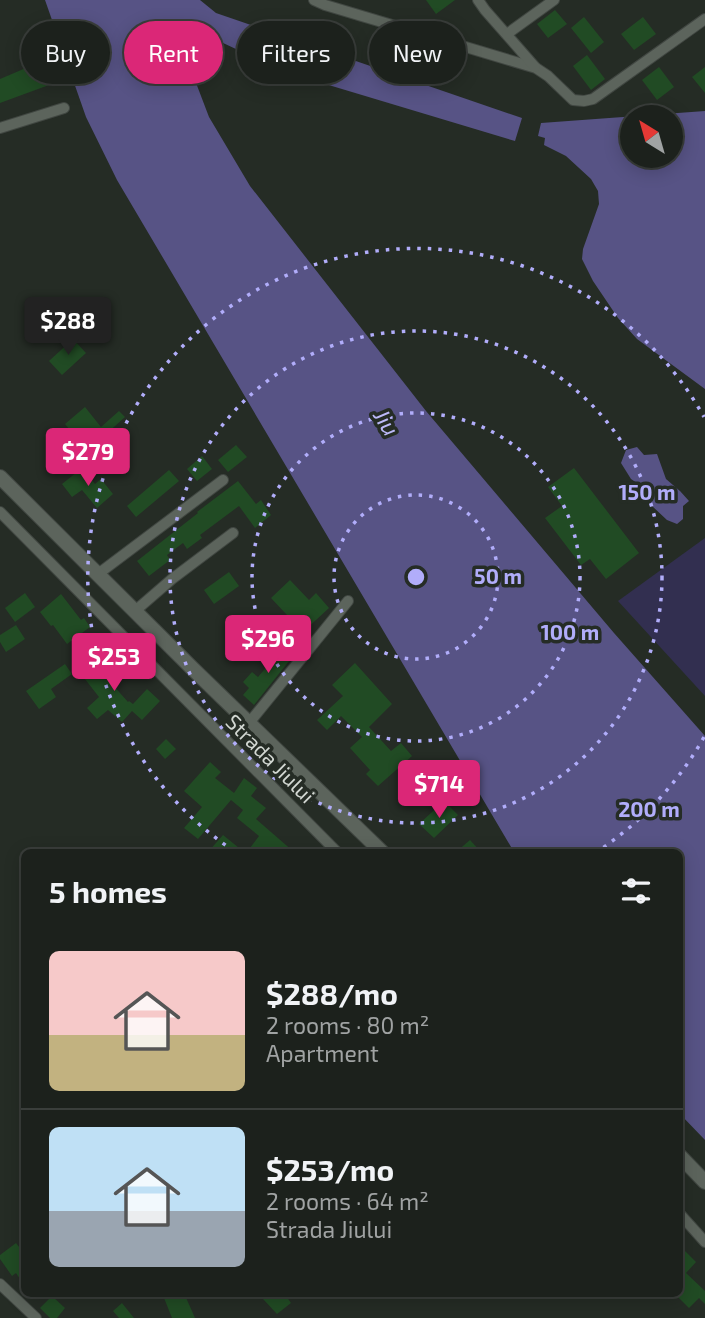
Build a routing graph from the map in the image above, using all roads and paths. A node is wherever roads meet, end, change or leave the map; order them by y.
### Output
1 (314, 0) edge
2 (478, 0) edge
3 (554, 0) edge
4 (705, 19) edge
5 (507, 34) junction
6 (536, 68) junction
7 (64, 108) dead end
8 (0, 128) edge
9 (0, 477) edge
10 (223, 480) dead end
11 (0, 512) edge
12 (233, 533) dead end
13 (98, 574) junction
14 (348, 601) dead end
15 (135, 611) junction
16 (249, 723) junction
17 (334, 849) edge
18 (379, 849) edge
19 (683, 1159) edge
20 (705, 1182) edge
21 (683, 1217) edge
22 (705, 1242) edge
23 (0, 1284) edge
24 (36, 1318) edge

1 - 6 street
2 - 5 street
3 - 5 street
4 - 6 street
5 - 6 street
7 - 8 street
9 - 13 main road
10 - 13 street
11 - 17 street, Strada Jiului
12 - 15 street
13 - 15 main road
14 - 16 street
15 - 16 main road
16 - 18 main road
19 - 20 main road
21 - 22 street
23 - 24 street

